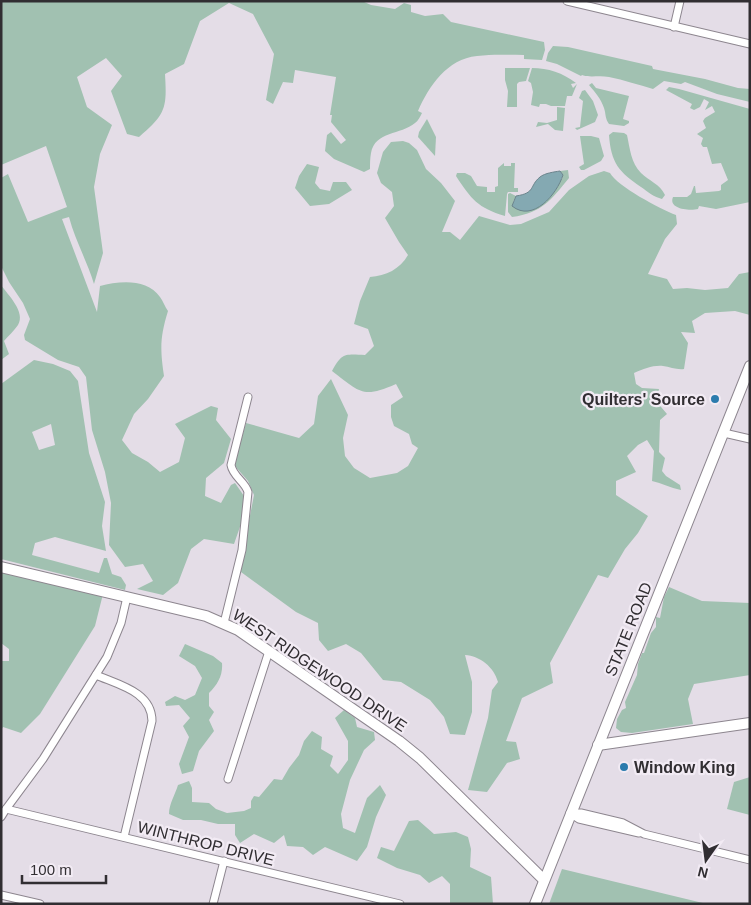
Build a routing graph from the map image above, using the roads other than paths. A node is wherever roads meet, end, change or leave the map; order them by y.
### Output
1 (567, 1) edge
2 (680, 1) edge
3 (674, 27) junction
4 (750, 44) edge
5 (750, 366) edge
6 (248, 396) dead end
7 (724, 433) junction
8 (750, 440) edge
9 (1, 567) edge
10 (127, 597) junction
11 (224, 623) junction
12 (269, 651) junction
13 (96, 675) junction
14 (750, 723) edge
15 (598, 745) junction
16 (228, 779) dead end
17 (6, 809) junction
18 (570, 813) junction
19 (1, 817) edge
20 (124, 838) junction
21 (750, 860) edge
22 (224, 861) junction
23 (544, 880) junction
24 (1, 895) edge
25 (40, 904) edge
26 (213, 904) edge
27 (400, 904) edge
28 (535, 904) edge

1 - 3 street
2 - 3 street
3 - 4 street
5 - 7 main road, STATE ROAD
6 - 11 street
7 - 8 street
7 - 15 main road, STATE ROAD
9 - 10 main road, WEST RIDGEWOOD DRIVE
10 - 11 main road, WEST RIDGEWOOD DRIVE
10 - 13 street
11 - 12 main road, WEST RIDGEWOOD DRIVE
12 - 16 street
12 - 23 main road, WEST RIDGEWOOD DRIVE
13 - 17 street
13 - 20 street
14 - 15 main road
15 - 18 main road, STATE ROAD
17 - 19 street
17 - 20 street, WINTHROP DRIVE
18 - 21 street
18 - 23 main road, STATE ROAD
20 - 22 street, WINTHROP DRIVE
22 - 26 street
22 - 27 street, WINTHROP DRIVE
23 - 28 main road, STATE ROAD
24 - 25 street

